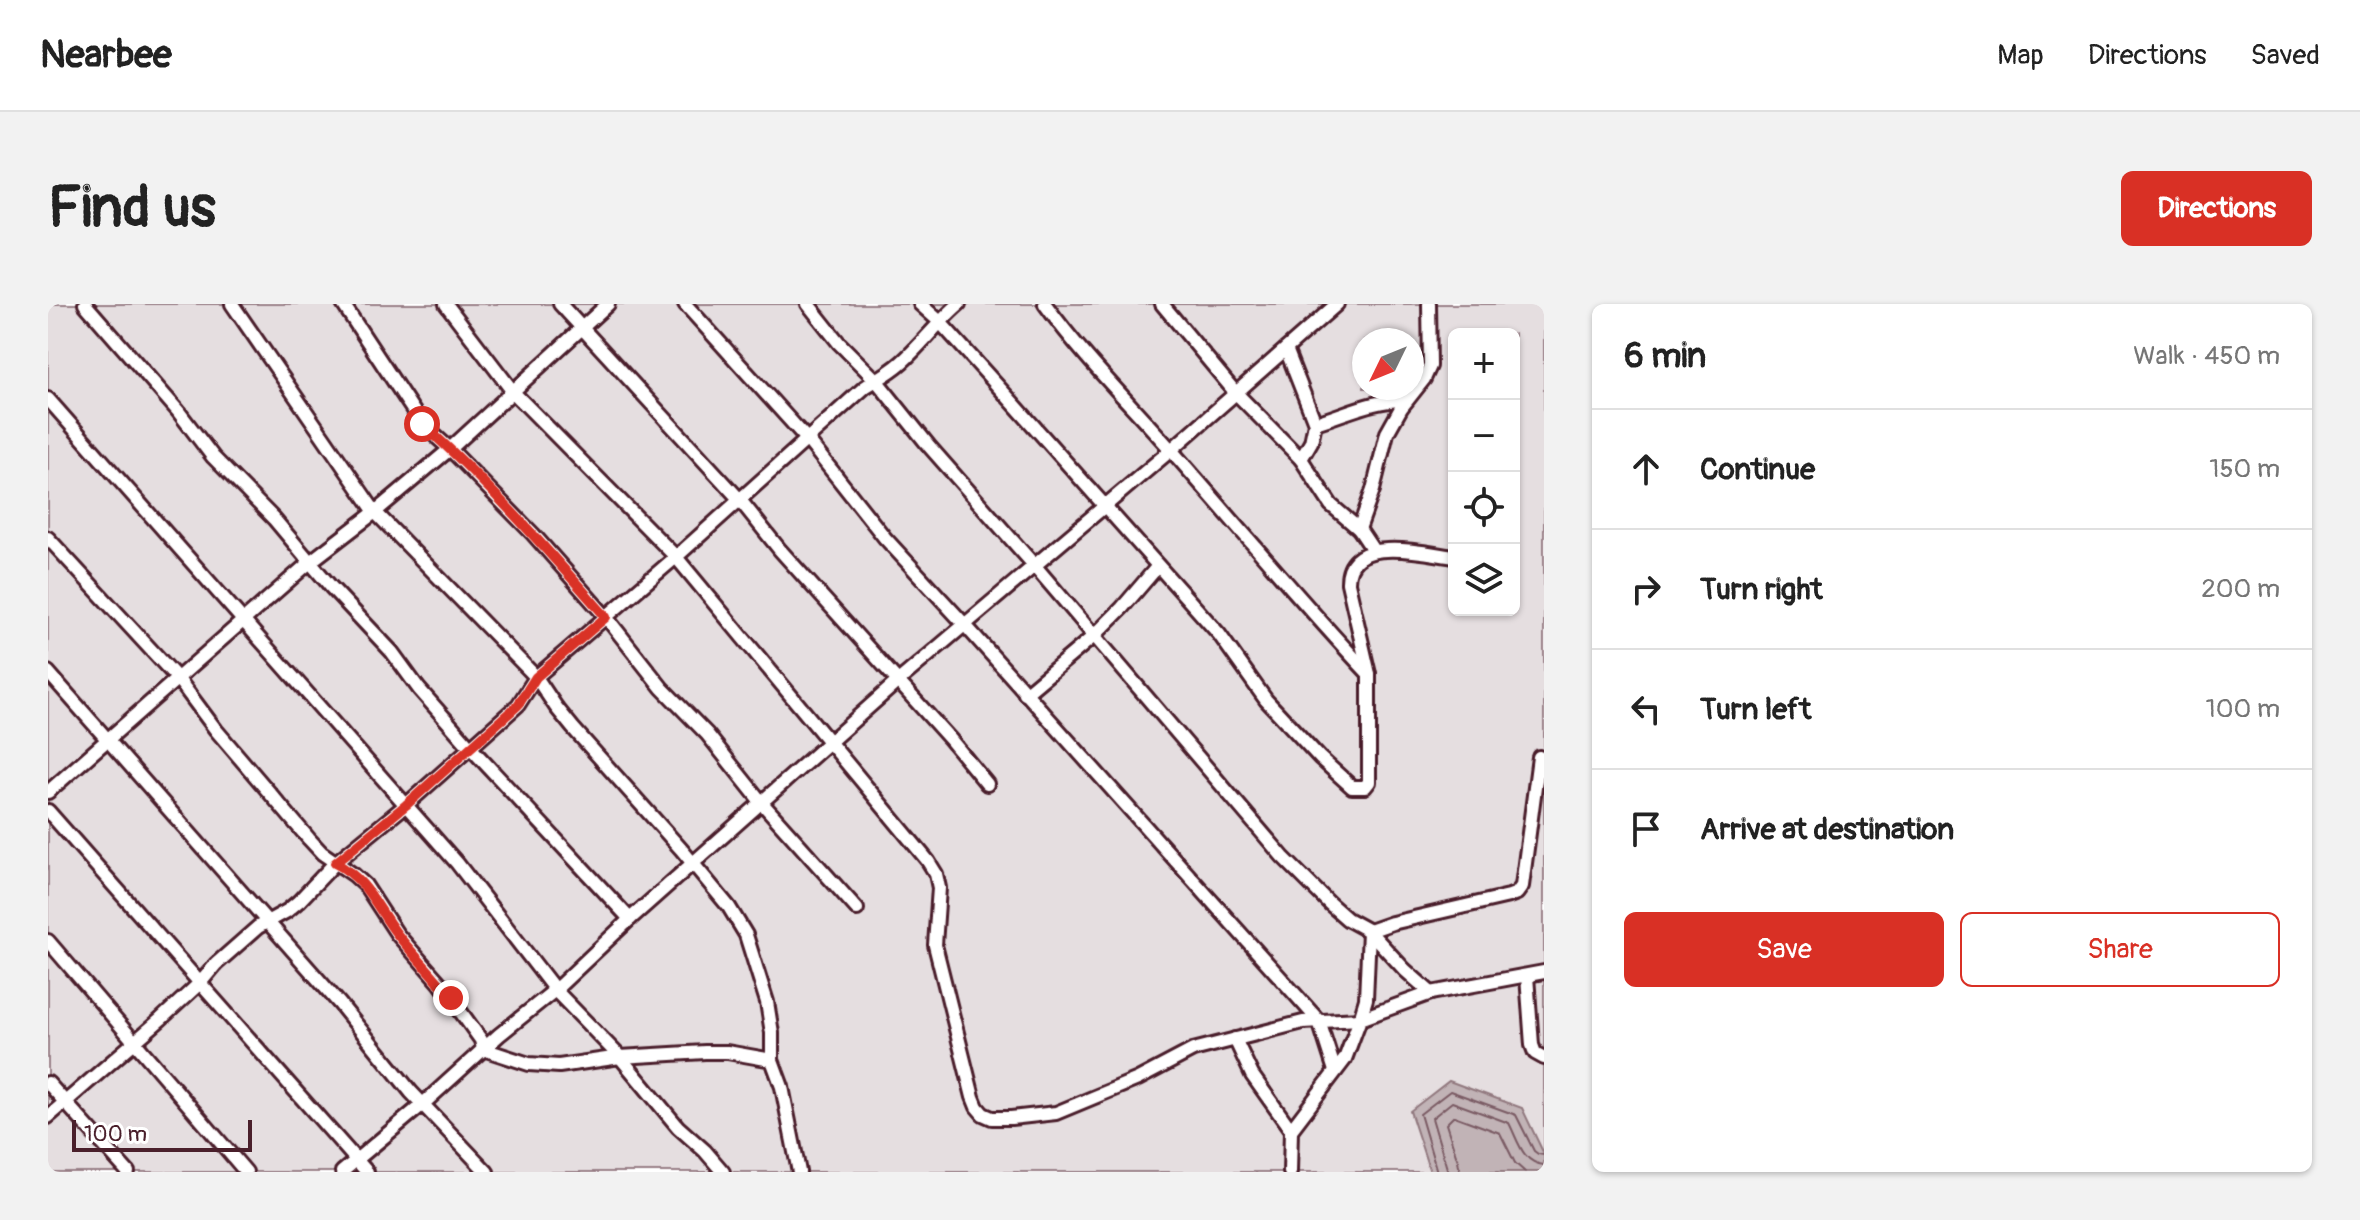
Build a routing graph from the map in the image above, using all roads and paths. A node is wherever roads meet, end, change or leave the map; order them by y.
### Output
1 (85, 304) edge
2 (232, 304) edge
3 (343, 304) edge
4 (446, 304) edge
5 (560, 304) edge
6 (608, 304) edge
7 (685, 304) edge
8 (808, 304) edge
9 (920, 304) edge
10 (959, 304) edge
11 (1045, 304) edge
12 (1162, 304) edge
13 (1337, 304) edge
14 (1429, 304) edge
15 (939, 321) junction
16 (582, 329) junction
17 (1286, 349) junction
18 (1424, 379) edge
19 (876, 380) junction
20 (1235, 392) junction
21 (514, 393) junction
22 (48, 399) edge
23 (1386, 400) edge
24 (1407, 400) edge
25 (1315, 423) junction
26 (806, 438) junction
27 (450, 449) junction
28 (1171, 450) junction
29 (1301, 459) junction
30 (740, 500) junction
31 (1103, 506) junction
32 (375, 512) junction
33 (1359, 529) junction
34 (48, 538) edge
35 (1373, 550) junction
36 (1448, 556) edge
37 (676, 557) junction
38 (310, 562) junction
39 (1034, 565) junction
40 (1158, 566) junction
41 (606, 617) junction
42 (243, 622) junction
43 (965, 625) junction
44 (1094, 636) junction
45 (48, 672) edge
46 (1369, 674) junction
47 (536, 677) junction
48 (178, 679) junction
49 (897, 682) junction
50 (1025, 694) junction
51 (108, 740) junction
52 (829, 744) junction
53 (470, 747) junction
54 (1539, 757) dead end
55 (987, 784) dead end
56 (48, 792) edge
57 (762, 803) junction
58 (406, 805) junction
59 (48, 811) edge
60 (335, 863) junction
61 (692, 863) junction
62 (857, 909) dead end
63 (630, 919) junction
64 (267, 920) junction
65 (1369, 931) junction
66 (48, 941) edge
67 (1544, 972) edge
68 (1527, 976) junction
69 (201, 982) junction
70 (555, 990) junction
71 (1431, 993) junction
72 (1360, 1019) junction
73 (1319, 1021) junction
74 (1235, 1039) junction
75 (135, 1041) junction
76 (483, 1049) junction
77 (620, 1057) junction
78 (1544, 1058) edge
79 (772, 1060) junction
80 (1335, 1071) junction
81 (48, 1083) edge
82 (65, 1102) junction
83 (423, 1104) junction
84 (48, 1117) edge
85 (1291, 1130) junction
86 (356, 1159) junction
87 (128, 1172) edge
88 (246, 1172) edge
89 (342, 1172) edge
90 (367, 1172) edge
91 (487, 1172) edge
92 (723, 1172) edge
93 (799, 1172) edge
94 (1290, 1172) edge

1 - 38 street
2 - 32 street
3 - 27 street
4 - 21 street
5 - 16 street
6 - 16 street
7 - 26 street
8 - 19 street
9 - 15 street
10 - 15 street
11 - 28 street
12 - 20 street
13 - 17 street
14 - 18 street
15 - 19 street
15 - 31 street
16 - 21 street
16 - 30 street
17 - 20 street
17 - 25 street
19 - 26 street
19 - 39 street
20 - 28 street
20 - 29 street
21 - 27 street
21 - 37 street
22 - 42 street
23 - 25 street
24 - 33 street
25 - 29 street
26 - 30 street
26 - 43 street
27 - 32 street
27 - 41 street
28 - 31 street
28 - 46 street
29 - 33 street
30 - 37 street
30 - 49 street
31 - 39 street
31 - 40 street
32 - 38 street
32 - 47 street
33 - 35 street
34 - 48 street
35 - 36 street
35 - 46 street
37 - 41 street
37 - 52 street
38 - 42 street
38 - 53 street
39 - 43 street
39 - 44 street
40 - 44 street
40 - 46 street
41 - 47 street
41 - 57 street
42 - 48 street
42 - 58 street
43 - 49 street
43 - 50 street
44 - 50 street
44 - 65 street
45 - 51 street
47 - 53 street
47 - 61 street
48 - 51 street
48 - 60 street
49 - 52 street
49 - 55 street
50 - 73 street
51 - 56 street
51 - 64 street
52 - 57 street
52 - 74 street
53 - 58 street
53 - 63 street
54 - 65 street
57 - 61 street
57 - 62 street
58 - 60 street
58 - 70 street
59 - 69 street
60 - 64 street
60 - 76 street
61 - 63 street
61 - 79 street
63 - 70 street
64 - 69 street
64 - 83 street
65 - 71 street
65 - 72 street
66 - 75 street
67 - 68 street
68 - 71 street
68 - 78 street
69 - 75 street
69 - 86 street
70 - 76 street
70 - 77 street
71 - 72 street
72 - 73 street
72 - 80 street
73 - 74 street
73 - 80 street
74 - 85 street
75 - 82 street
75 - 88 street
76 - 77 street
76 - 83 street
77 - 79 street
77 - 92 street
79 - 93 street
80 - 85 street
81 - 82 street
82 - 84 street
82 - 87 street
83 - 86 street
83 - 91 street
85 - 94 street
86 - 89 street
86 - 90 street

